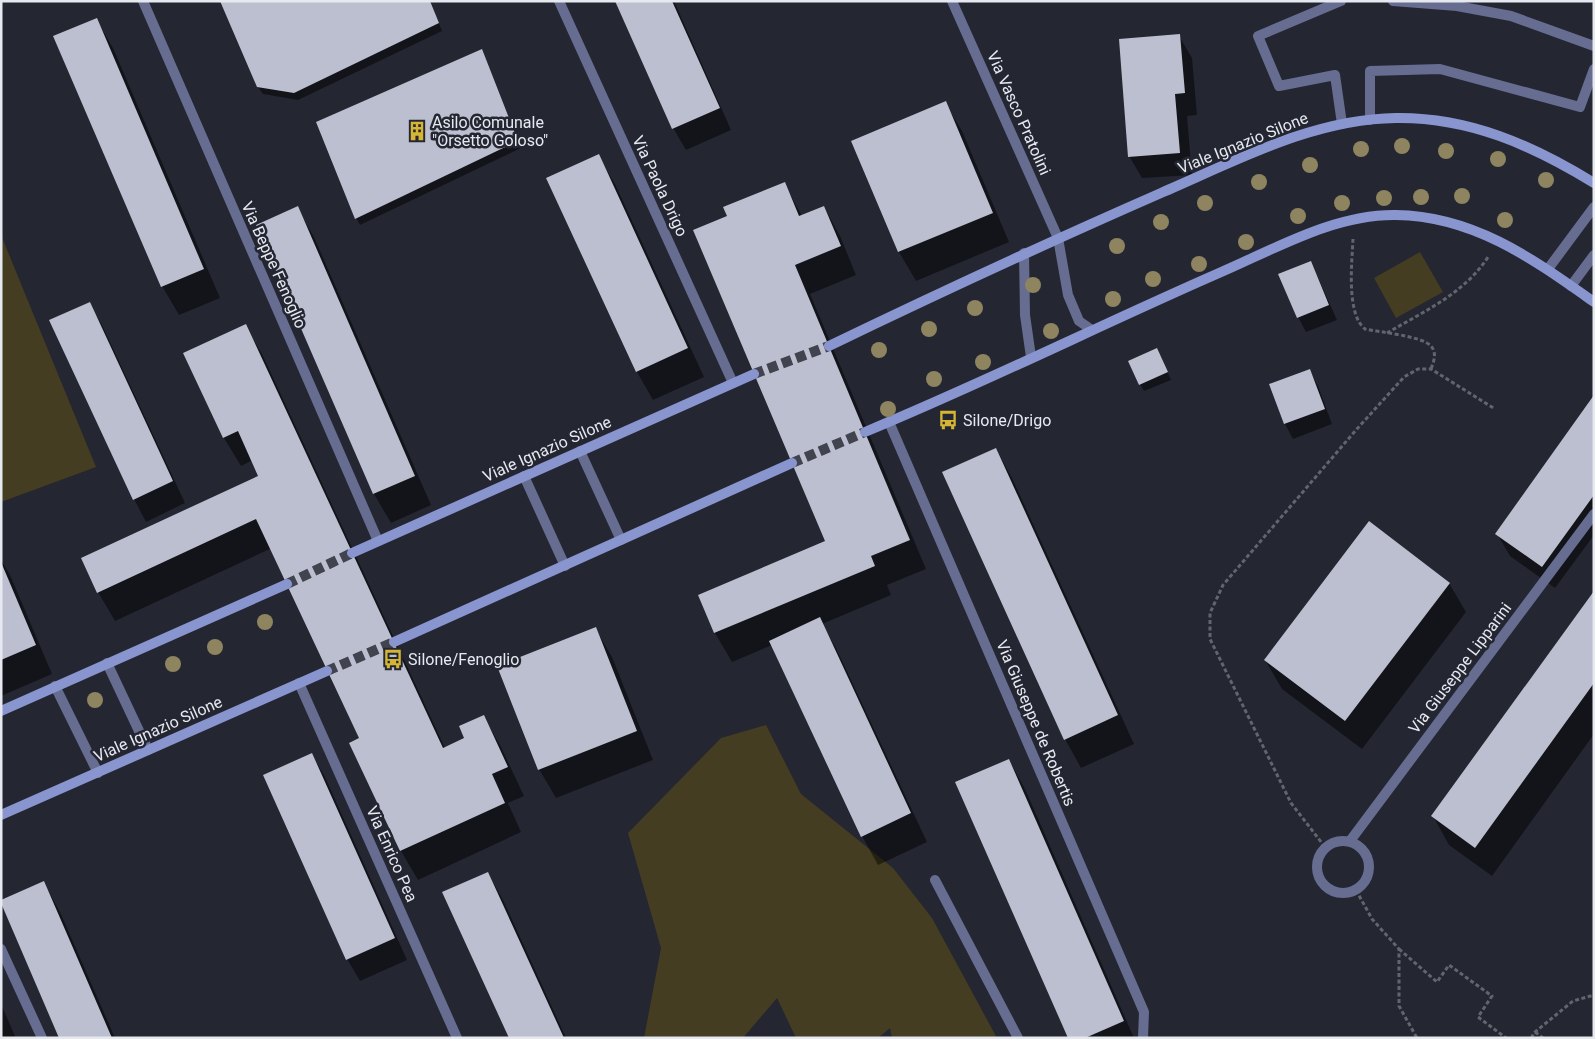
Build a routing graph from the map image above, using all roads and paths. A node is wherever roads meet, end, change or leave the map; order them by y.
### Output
1 (143, 1) edge
2 (559, 1) edge
3 (952, 1) edge
4 (1341, 1) edge
5 (1393, 1) edge
6 (1594, 46) edge
7 (1594, 69) edge
8 (1370, 120) junction
9 (1342, 124) junction
10 (1594, 183) edge
11 (1594, 207) edge
12 (1353, 219) junction
13 (1058, 238) junction
14 (1499, 240) junction
15 (1024, 253) junction
16 (1594, 255) edge
17 (1548, 269) junction
18 (1571, 286) junction
19 (1594, 302) edge
20 (1092, 330) junction
21 (1386, 334) junction
22 (829, 346) tunnel mouth
23 (1031, 357) junction
24 (1431, 369) junction
25 (754, 374) tunnel mouth
26 (734, 383) junction
27 (1495, 410) dead end
28 (890, 422) junction
29 (865, 432) tunnel mouth
30 (580, 451) junction
31 (792, 463) tunnel mouth
32 (524, 476) junction
33 (1594, 514) edge
34 (621, 540) junction
35 (378, 541) junction
36 (352, 553) tunnel mouth
37 (565, 566) junction
38 (287, 584) tunnel mouth
39 (394, 642) tunnel mouth
40 (107, 663) junction
41 (328, 671) tunnel mouth
42 (299, 683) junction
43 (55, 686) junction
44 (1, 711) edge
45 (148, 750) junction
46 (98, 772) junction
47 (1, 815) edge
48 (1350, 841) junction
49 (1325, 847) junction
50 (935, 880) dead end
51 (1356, 890) junction
52 (1, 949) edge
53 (1399, 949) junction
54 (1594, 995) edge
55 (1535, 1032) junction
56 (42, 1038) edge
57 (457, 1038) edge
58 (1018, 1038) edge
59 (1142, 1038) edge
60 (1417, 1038) edge
61 (1506, 1038) edge
62 (1531, 1038) edge
63 (1543, 1038) edge

1 - 35 street, Via Beppe Fenoglio
2 - 26 street, Via Paola Drigo
3 - 13 street, Via Vasco Pratolini
4 - 9 street
5 - 6 street
7 - 8 street
8 - 9 street, Viale Ignazio Silone
8 - 10 street, Viale Ignazio Silone
9 - 13 street, Viale Ignazio Silone
11 - 17 street
12 - 14 street
12 - 20 street
12 - 21 path
13 - 15 street, Viale Ignazio Silone
13 - 20 street, Via Vasco Pratolini
14 - 17 street
14 - 21 path
15 - 22 street, Viale Ignazio Silone
15 - 23 street
16 - 18 street
17 - 18 street
18 - 19 street
20 - 23 street
21 - 24 path
23 - 28 street
24 - 27 path
24 - 49 path
25 - 26 street, Viale Ignazio Silone
26 - 30 street, Viale Ignazio Silone
28 - 29 street
28 - 59 street, Via Giuseppe de Robertis
30 - 32 street, Viale Ignazio Silone
30 - 34 street
31 - 34 street
32 - 35 street, Viale Ignazio Silone
32 - 37 street
33 - 48 street, Via Giuseppe Lipparini
34 - 37 street
35 - 36 street, Viale Ignazio Silone
37 - 39 street
38 - 40 street
40 - 43 street
40 - 45 street
41 - 42 street, Viale Ignazio Silone
42 - 45 street, Viale Ignazio Silone
42 - 57 street, Via Enrico Pea
43 - 44 street
43 - 46 street
45 - 46 street, Viale Ignazio Silone
46 - 47 street, Viale Ignazio Silone
48 - 49 street
48 - 51 street
49 - 51 street
50 - 58 street
51 - 53 path
52 - 56 street
53 - 60 path
53 - 61 path
54 - 55 path
55 - 62 path
55 - 63 path

